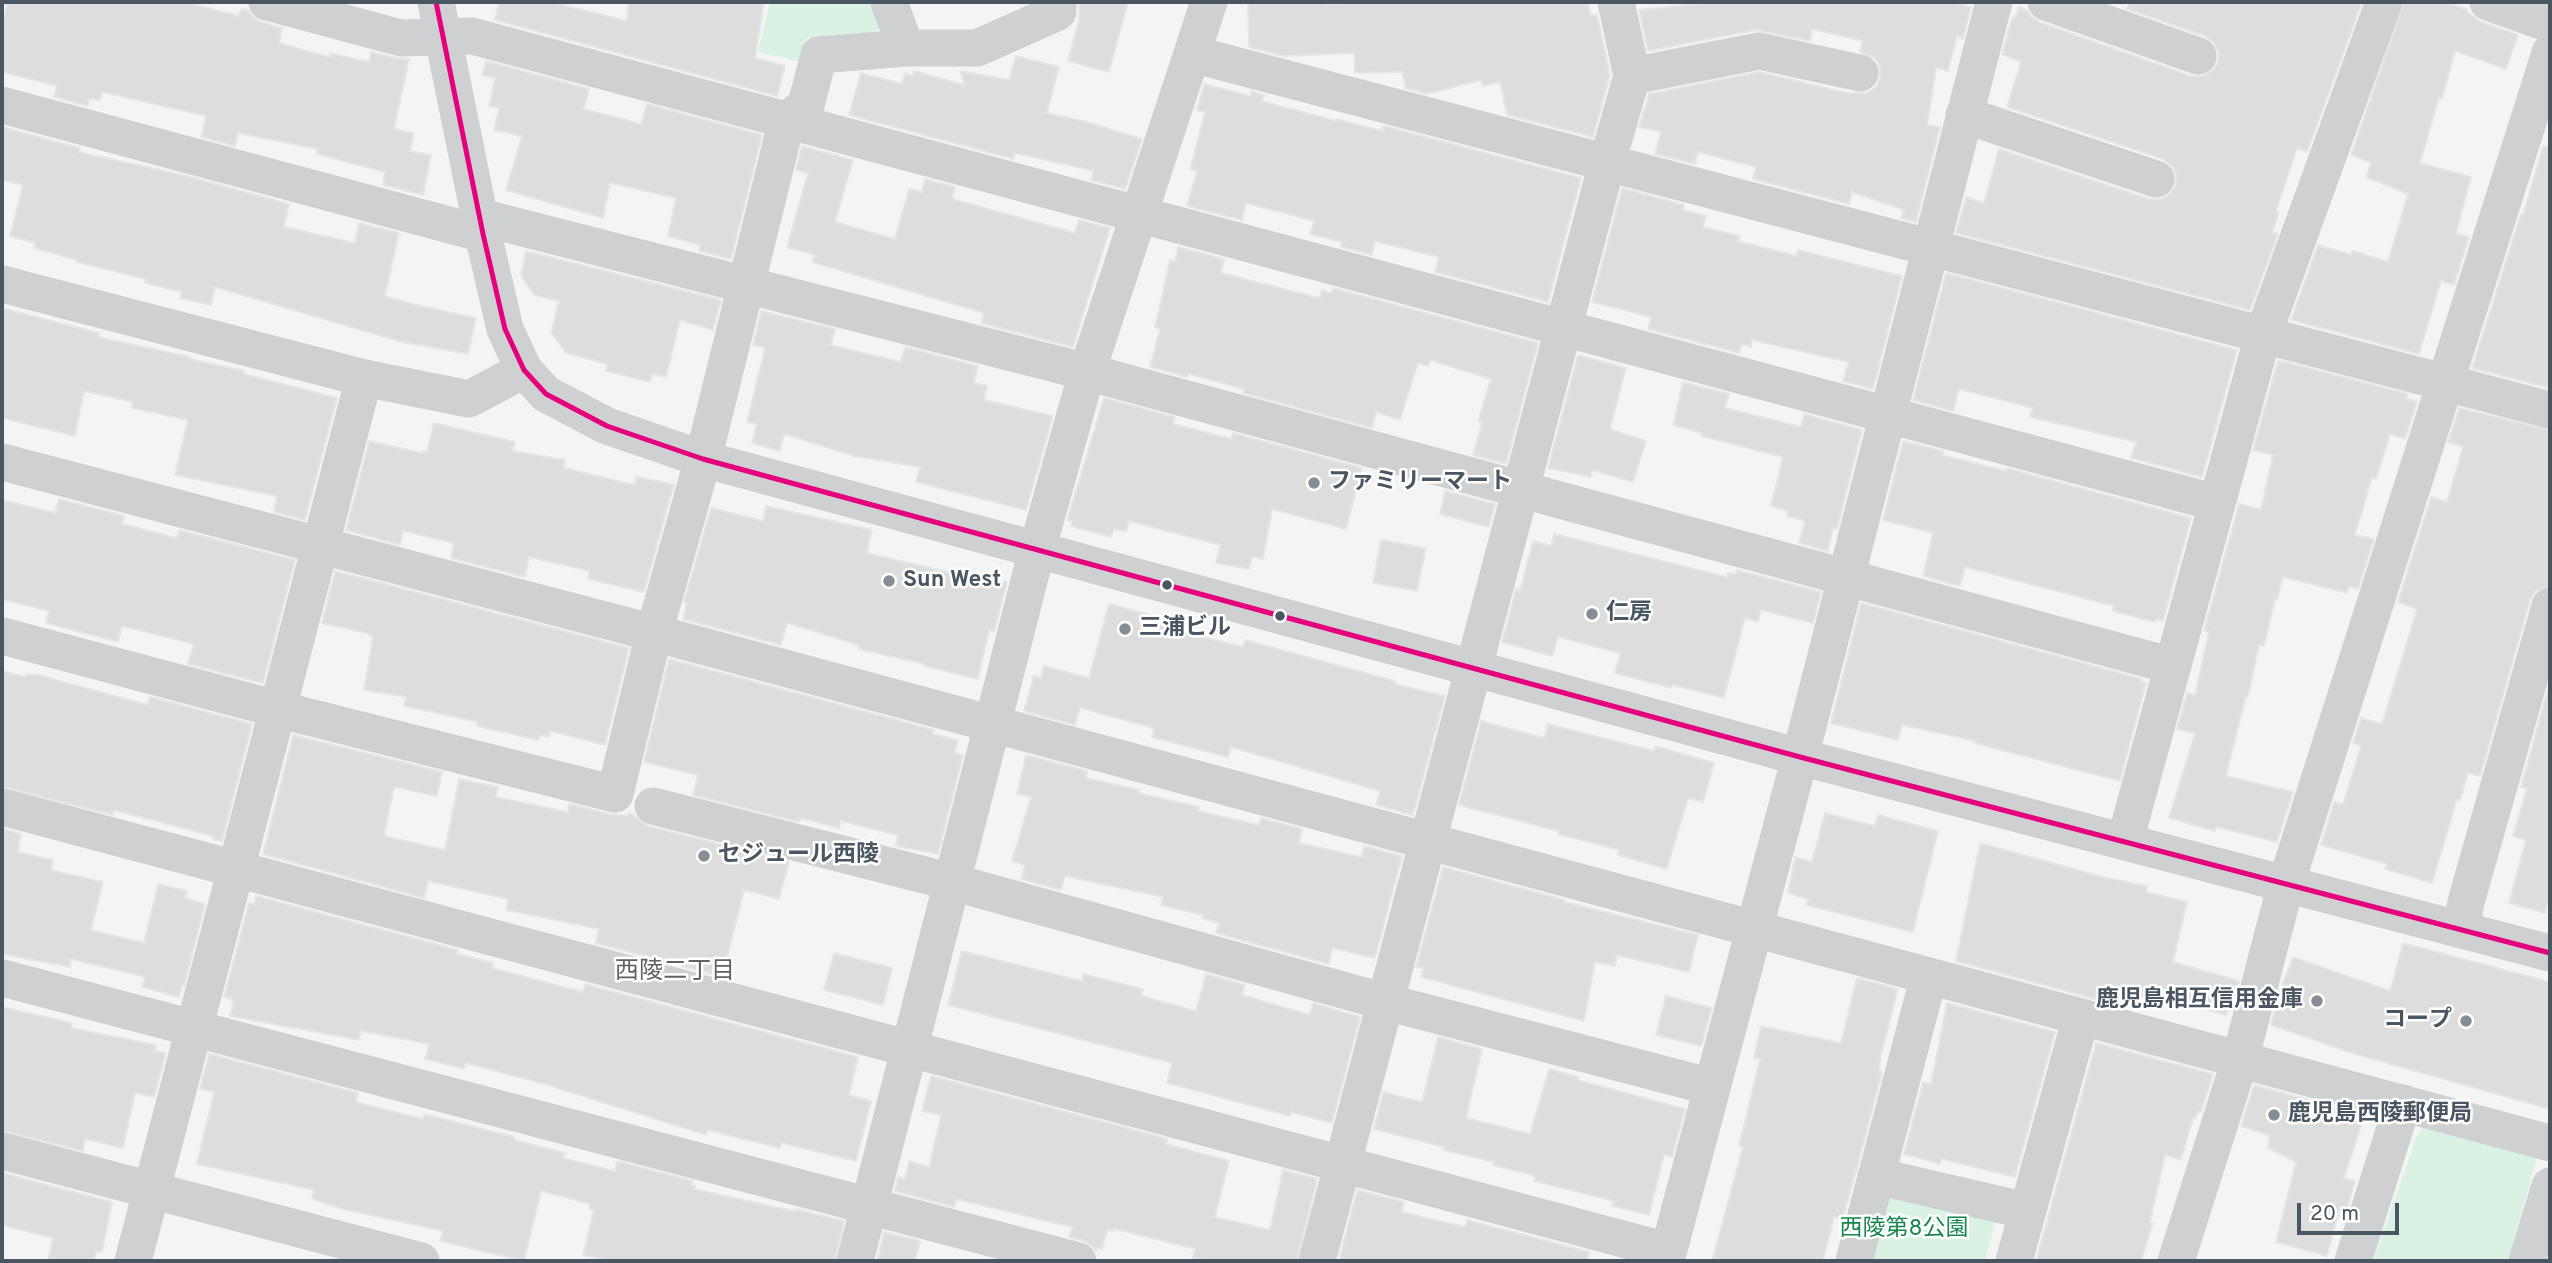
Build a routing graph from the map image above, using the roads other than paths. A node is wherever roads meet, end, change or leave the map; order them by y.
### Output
1 (267, 2) edge
2 (889, 2) edge
3 (1058, 2) edge
4 (1209, 2) edge
5 (1616, 2) edge
6 (1994, 2) edge
7 (2046, 2) edge
8 (2385, 2) edge
9 (2488, 2) edge
10 (439, 19) edge
11 (2550, 24) edge
12 (906, 48) junction
13 (1192, 54) junction
14 (2550, 54) edge
15 (2198, 57) dead end
16 (1860, 73) dead end
17 (1632, 76) junction
18 (2, 105) edge
19 (1965, 115) junction
20 (787, 120) junction
21 (1607, 163) junction
22 (2156, 178) dead end
23 (1138, 213) junction
24 (482, 225) junction
25 (1931, 248) junction
26 (746, 283) junction
27 (2, 284) edge
28 (1565, 328) junction
29 (2263, 335) junction
30 (524, 370) junction
31 (1087, 372) junction
32 (364, 378) junction
33 (2445, 383) junction
34 (2550, 410) edge
35 (1888, 415) junction
36 (703, 459) junction
37 (2, 462) edge
38 (1522, 491) junction
39 (2217, 503) junction
40 (322, 545) junction
41 (1037, 550) junction
42 (1846, 578) junction
43 (2550, 606) edge
44 (654, 633) junction
45 (2, 636) edge
46 (2173, 666) junction
47 (1475, 668) junction
48 (277, 709) junction
49 (993, 724) junction
50 (1800, 757) junction
51 (653, 806) dead end
52 (2, 807) edge
53 (1429, 841) junction
54 (2125, 841) junction
55 (236, 869) junction
56 (952, 882) junction
57 (2286, 884) junction
58 (1754, 929) junction
59 (2461, 930) junction
60 (2550, 953) edge
61 (1928, 976) junction
62 (2, 978) edge
63 (1386, 1002) junction
64 (2081, 1017) junction
65 (194, 1030) junction
66 (909, 1048) junction
67 (2240, 1060) junction
68 (1712, 1087) junction
69 (2403, 1103) junction
70 (2550, 1143) edge
71 (2, 1151) edge
72 (1343, 1164) junction
73 (1876, 1176) junction
74 (2550, 1186) edge
75 (151, 1189) junction
76 (869, 1206) junction
77 (2027, 1211) junction
78 (1667, 1256) edge
79 (133, 1261) edge
80 (421, 1261) edge
81 (855, 1261) edge
82 (1078, 1261) edge
83 (1317, 1261) edge
84 (1854, 1261) edge
85 (2014, 1261) edge
86 (2176, 1261) edge
87 (2353, 1261) edge
88 (2527, 1261) edge

1 - 10 street
2 - 12 street
3 - 12 street
4 - 13 street
5 - 17 street
6 - 19 street
7 - 15 street
8 - 29 street
9 - 11 street
10 - 20 street
10 - 24 street
12 - 20 street
13 - 21 street
13 - 23 street
14 - 33 street
16 - 17 street
17 - 21 street
18 - 24 street
19 - 22 street
19 - 25 street
20 - 23 street
20 - 26 street
21 - 25 street
21 - 28 street
23 - 28 street
23 - 31 street
24 - 26 street
24 - 30 street
25 - 29 street
25 - 35 street
26 - 31 street
26 - 36 street
27 - 32 street
28 - 35 street
28 - 38 street
29 - 33 street
29 - 39 street
30 - 32 street
30 - 36 street
31 - 38 street
31 - 41 street
32 - 40 street
33 - 34 street
33 - 57 street
35 - 39 street
35 - 42 street
36 - 41 street
36 - 44 street
37 - 40 street
38 - 42 street
38 - 47 street
39 - 46 street
40 - 44 street
40 - 48 street
41 - 47 street
41 - 49 street
42 - 46 street
42 - 50 street
43 - 59 street
44 - 48 street
44 - 49 street
45 - 48 street
46 - 54 street
47 - 50 street
47 - 53 street
48 - 55 street
49 - 53 street
49 - 56 street
50 - 54 street
50 - 58 street
51 - 56 street
52 - 55 street
53 - 58 street
53 - 63 street
54 - 57 street
55 - 65 street
55 - 66 street
56 - 63 street
56 - 66 street
57 - 59 street
57 - 67 street
58 - 61 street
58 - 68 street
59 - 60 street
61 - 64 street
61 - 73 street
62 - 65 street
63 - 68 street
63 - 72 street
64 - 67 street
64 - 77 street
65 - 75 street
65 - 76 street
66 - 72 street
66 - 76 street
67 - 69 street
67 - 86 street
68 - 78 street
69 - 70 street
69 - 87 street
71 - 75 street
72 - 78 street
72 - 83 street
73 - 77 street
73 - 84 street
74 - 88 street
75 - 79 street
75 - 80 street
76 - 81 street
76 - 82 street
77 - 85 street

